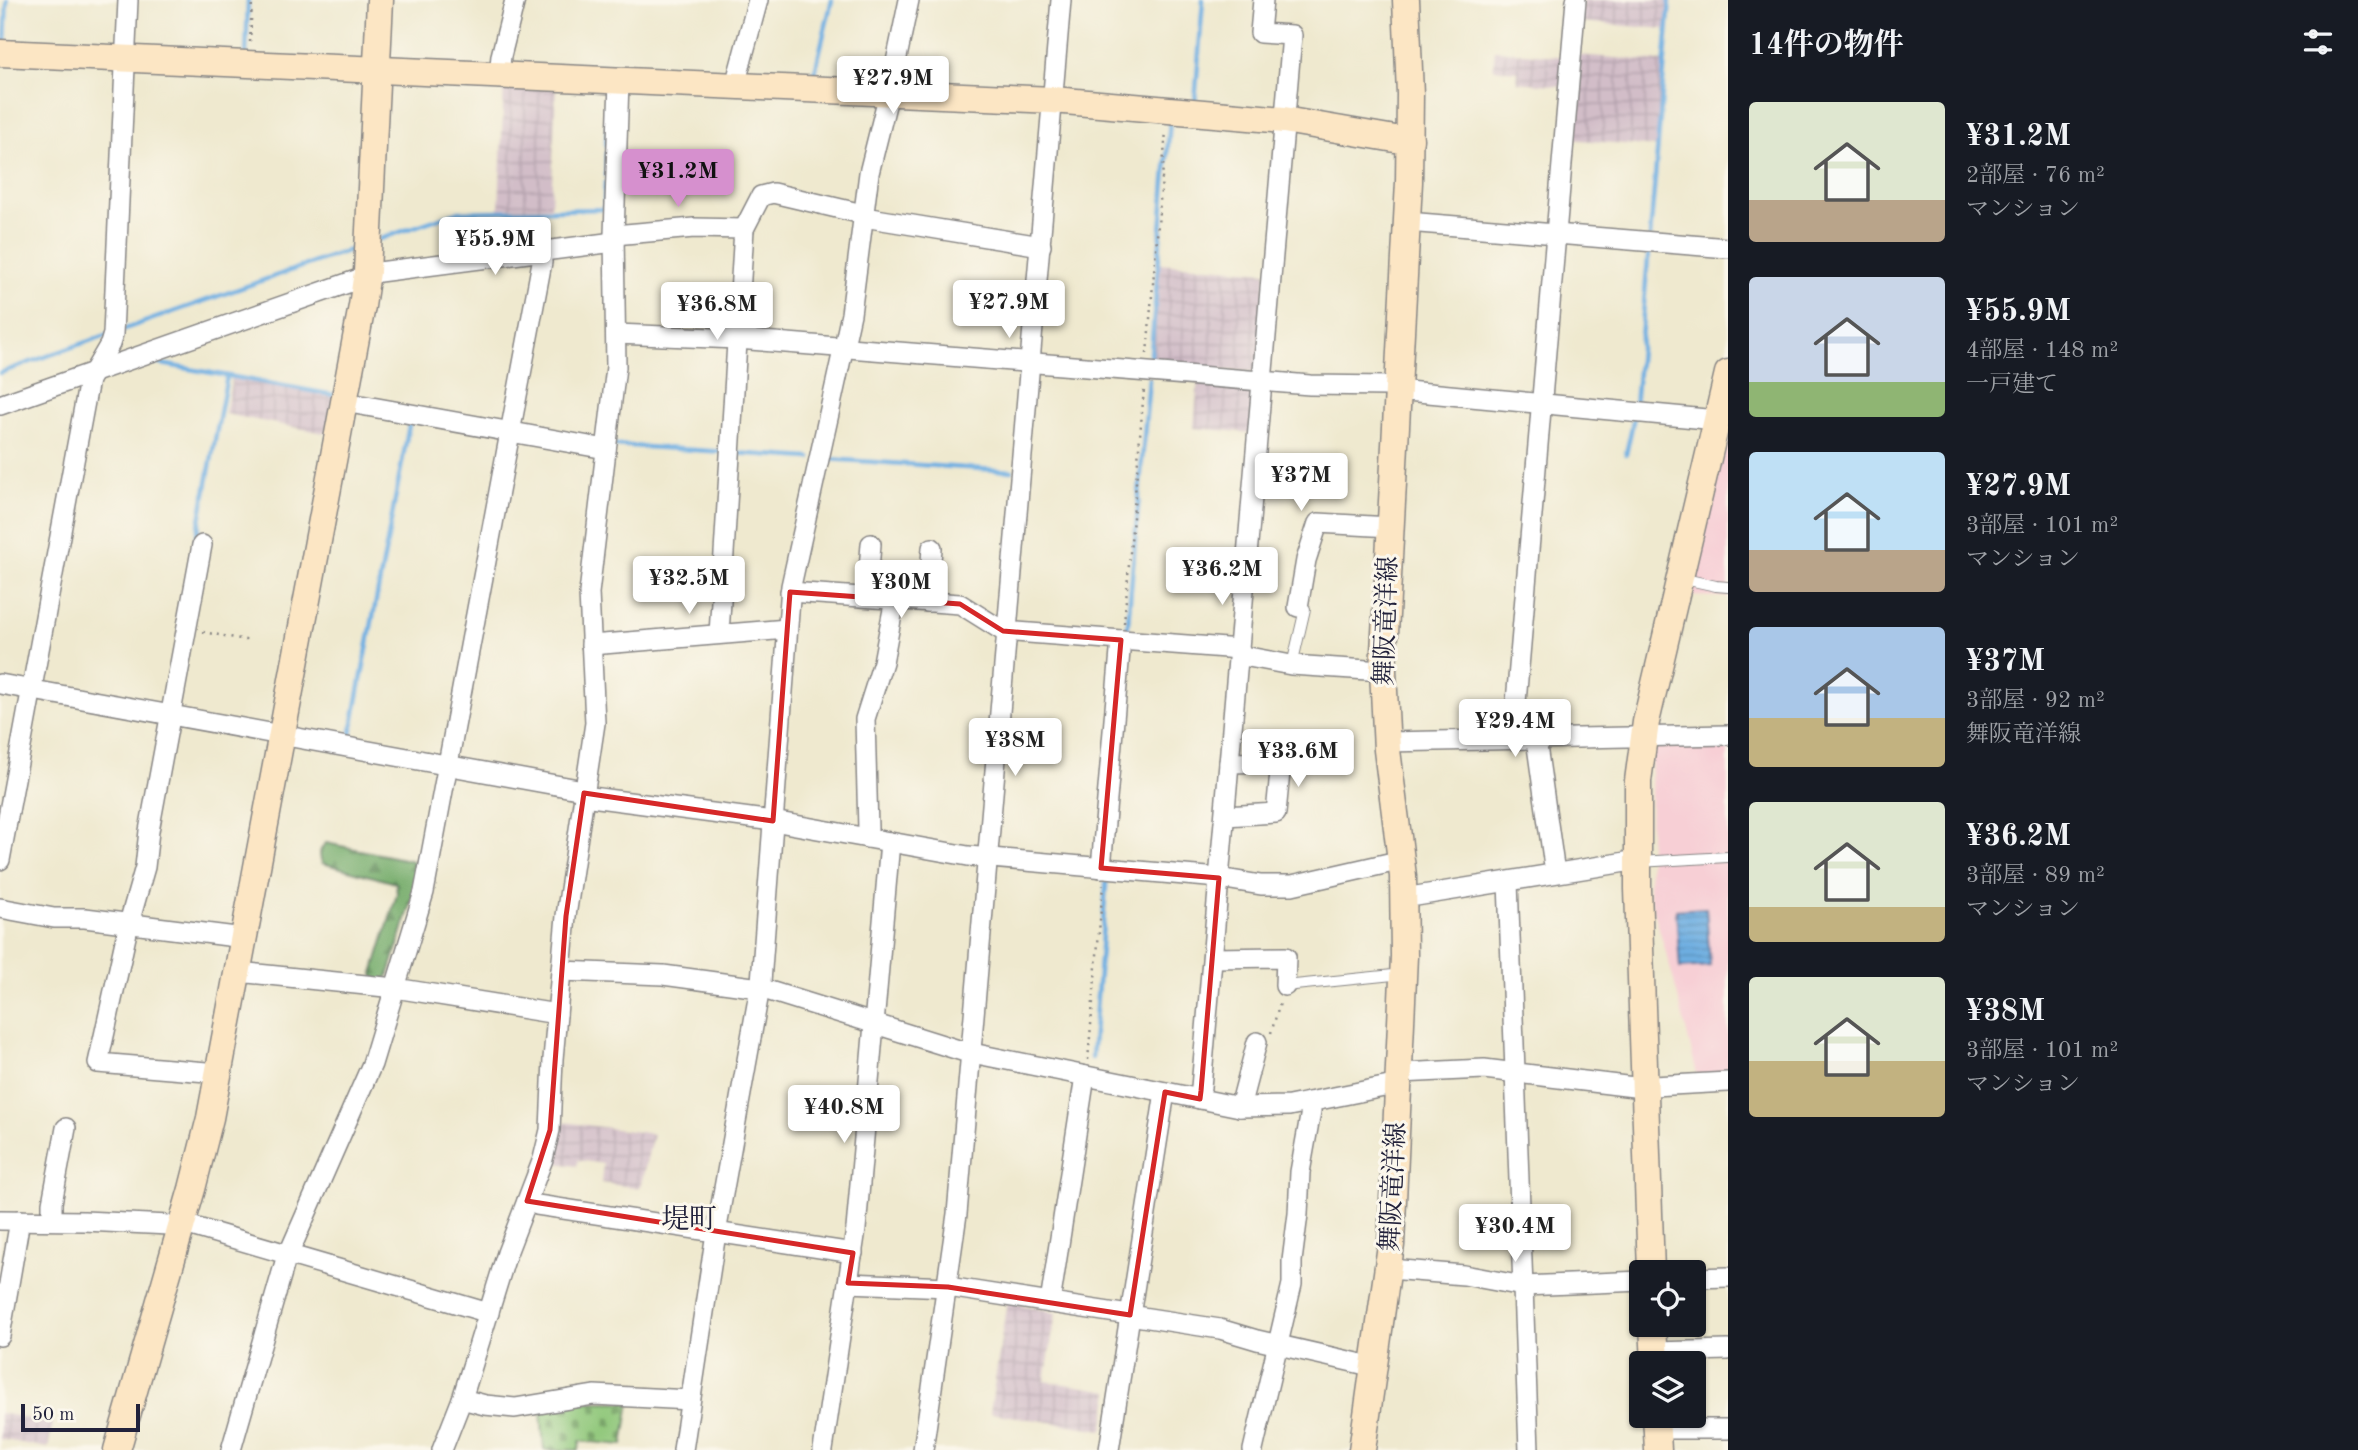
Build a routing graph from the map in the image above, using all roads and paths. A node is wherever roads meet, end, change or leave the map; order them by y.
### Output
1 (128, 0) edge
2 (252, 0) edge
3 (380, 0) edge
4 (515, 0) edge
5 (758, 0) edge
6 (909, 0) edge
7 (1061, 0) edge
8 (1263, 0) edge
9 (1406, 0) edge
10 (1576, 0) edge
11 (0, 53) edge
12 (125, 59) junction
13 (249, 64) junction
14 (375, 70) junction
15 (499, 75) junction
16 (619, 81) junction
17 (738, 86) junction
18 (889, 93) junction
19 (1053, 100) junction
20 (1284, 120) junction
21 (1166, 128) dead end
22 (1410, 139) junction
23 (862, 215) junction
24 (1407, 222) junction
25 (744, 229) junction
26 (1556, 234) junction
27 (614, 238) junction
28 (1041, 246) junction
29 (1728, 248) edge
30 (541, 251) junction
31 (366, 276) junction
32 (616, 334) junction
33 (737, 339) junction
34 (843, 347) junction
35 (1147, 354) dead end
36 (1031, 362) junction
37 (93, 372) junction
38 (1728, 373) edge
39 (1262, 381) junction
40 (1398, 388) junction
41 (1144, 390) dead end
42 (344, 402) junction
43 (1542, 403) junction
44 (0, 405) edge
45 (1717, 420) junction
46 (511, 432) junction
47 (606, 449) junction
48 (1391, 527) junction
49 (871, 544) dead end
50 (202, 545) dead end
51 (932, 548) dead end
52 (1680, 578) junction
53 (1728, 587) edge
54 (790, 592) junction
55 (867, 597) junction
56 (895, 599) junction
57 (929, 601) junction
58 (1298, 607) joint
59 (186, 629) junction
60 (787, 629) junction
61 (1007, 632) junction
62 (719, 634) junction
63 (1122, 640) junction
64 (251, 641) dead end
65 (591, 645) junction
66 (1239, 652) junction
67 (1292, 665) junction
68 (1383, 671) junction
69 (0, 684) edge
70 (32, 690) junction
71 (170, 715) junction
72 (282, 735) junction
73 (1728, 735) edge
74 (1643, 737) junction
75 (1515, 739) junction
76 (1536, 739) junction
77 (1387, 742) junction
78 (1229, 763) junction
79 (449, 766) junction
80 (584, 793) junction
81 (1225, 816) junction
82 (773, 821) junction
83 (3, 829) edge
84 (867, 838) junction
85 (890, 842) junction
86 (1728, 857) edge
87 (988, 858) junction
88 (0, 860) edge
89 (1402, 860) junction
90 (1638, 861) junction
91 (1103, 868) junction
92 (1555, 873) junction
93 (1219, 878) junction
94 (1508, 881) junction
95 (1404, 898) junction
96 (0, 908) edge
97 (129, 923) junction
98 (244, 938) junction
99 (1213, 958) junction
100 (238, 971) junction
101 (561, 971) junction
102 (1404, 974) junction
103 (1286, 986) junction
104 (395, 988) junction
105 (760, 988) junction
106 (557, 1014) junction
107 (874, 1024) junction
108 (1257, 1042) joint
109 (971, 1053) junction
110 (219, 1073) junction
111 (1516, 1073) junction
112 (1085, 1076) junction
113 (1400, 1080) junction
114 (1728, 1082) edge
115 (1645, 1087) junction
116 (1165, 1092) junction
117 (1200, 1099) junction
118 (1309, 1102) junction
119 (1240, 1107) junction
120 (66, 1128) dead end
121 (527, 1201) junction
122 (0, 1220) edge
123 (20, 1220) junction
124 (52, 1220) junction
125 (182, 1225) junction
126 (716, 1233) junction
127 (853, 1253) junction
128 (289, 1254) junction
129 (1651, 1260) edge
130 (1389, 1269) junction
131 (1728, 1276) edge
132 (1706, 1277) edge
133 (1629, 1282) edge
134 (848, 1283) junction
135 (1523, 1286) junction
136 (948, 1287) junction
137 (1050, 1303) junction
138 (489, 1312) junction
139 (1130, 1315) junction
140 (0, 1336) edge
141 (1278, 1345) junction
142 (1728, 1350) edge
143 (1706, 1352) edge
144 (1375, 1367) junction
145 (462, 1399) junction
146 (691, 1400) junction
147 (1728, 1429) edge
148 (1657, 1432) edge
149 (117, 1450) edge
150 (231, 1450) edge
151 (442, 1450) edge
152 (683, 1450) edge
153 (823, 1450) edge
154 (923, 1450) edge
155 (1110, 1450) edge
156 (1253, 1450) edge
157 (1363, 1450) edge
158 (1529, 1450) edge

1 - 12 street
2 - 13 path
3 - 14 street
4 - 15 street
5 - 17 street
6 - 18 street
7 - 19 street
8 - 20 street
9 - 22 street, 舞阪竜洋線
10 - 26 street
11 - 12 street
12 - 13 street
12 - 37 street
13 - 14 street
14 - 15 street
14 - 31 street
15 - 16 street
16 - 17 street
16 - 27 street
17 - 18 street
18 - 19 street
18 - 23 street
19 - 20 street
19 - 28 street
20 - 22 street
20 - 39 street
21 - 35 path
22 - 24 street, 舞阪竜洋線
23 - 25 street
23 - 28 street
23 - 34 street
24 - 26 street
24 - 40 street, 舞阪竜洋線
25 - 27 street
25 - 33 street
26 - 29 street
26 - 43 street
27 - 30 street
27 - 32 street
28 - 36 street
30 - 31 street
30 - 46 street
31 - 37 street
31 - 42 street
32 - 33 street
32 - 47 street
33 - 34 street
33 - 62 street
34 - 36 street
34 - 54 street
36 - 39 street
36 - 61 street
37 - 44 street
37 - 70 street
38 - 45 street
39 - 40 street
39 - 66 street
40 - 43 street
40 - 48 street, 舞阪竜洋線
41 - 63 path
42 - 46 street
42 - 72 street
43 - 45 street
43 - 75 street
45 - 52 street
46 - 47 street
46 - 79 street
47 - 65 street
48 - 58 street
48 - 68 street, 舞阪竜洋線
49 - 55 street
50 - 59 street
51 - 57 street
52 - 53 lane
52 - 74 street
54 - 55 street
54 - 60 street
55 - 56 street
56 - 57 street
56 - 84 street
57 - 61 street
58 - 67 lane
59 - 64 path
59 - 71 street
60 - 62 street
60 - 82 street
61 - 63 street
61 - 87 street
62 - 65 street
63 - 66 street
63 - 91 street
65 - 80 street
66 - 67 street
66 - 78 street
67 - 68 street
68 - 77 street, 舞阪竜洋線
69 - 70 street
70 - 71 street
70 - 83 street
71 - 72 street
71 - 97 street
72 - 79 street
72 - 98 street
73 - 74 street
74 - 76 street
74 - 90 street
75 - 76 street
75 - 77 street
76 - 92 street
77 - 89 street, 舞阪竜洋線
78 - 81 street
78 - 81 street
79 - 80 street
79 - 104 street
80 - 82 street
80 - 101 street
81 - 93 street
82 - 84 street
82 - 105 street
83 - 88 street
84 - 85 street
85 - 87 street
85 - 107 street
86 - 90 lane
87 - 91 street
87 - 109 street
89 - 93 street
89 - 95 street, 舞阪竜洋線
90 - 92 street
90 - 115 street
91 - 93 street
91 - 112 path
92 - 94 street
93 - 99 street
94 - 95 street
94 - 111 street
95 - 102 street, 舞阪竜洋線
96 - 97 street
97 - 98 street
97 - 110 street
98 - 100 street
99 - 103 street
99 - 117 street
100 - 104 street
100 - 110 street
101 - 105 street
101 - 106 street
102 - 103 lane
102 - 113 street, 舞阪竜洋線
103 - 108 path
104 - 106 street
104 - 128 street
105 - 107 street
105 - 126 street
106 - 121 street
107 - 109 street
107 - 127 street
108 - 119 street
109 - 112 street
109 - 136 street
110 - 125 street
111 - 113 street
111 - 115 street
111 - 135 street
112 - 116 street
112 - 137 street
113 - 118 street
113 - 130 street, 舞阪竜洋線
114 - 115 street
115 - 129 street
116 - 117 street
116 - 139 street
117 - 119 street
118 - 119 street
118 - 141 street
120 - 124 street
121 - 126 street
121 - 138 street
122 - 123 street
123 - 124 street
123 - 140 street
124 - 125 street
125 - 128 street
125 - 149 street
126 - 127 street
126 - 146 street
127 - 134 street
128 - 138 street
128 - 150 street
130 - 135 street
130 - 144 street, 舞阪竜洋線
131 - 132 street
133 - 135 street
134 - 136 street
134 - 153 street
135 - 158 street
136 - 137 street
136 - 154 street
137 - 139 street
138 - 145 street
139 - 141 street
139 - 155 street
141 - 144 street
141 - 156 street
142 - 143 street
144 - 157 street, 舞阪竜洋線
145 - 146 street
145 - 151 street
146 - 152 street
147 - 148 street

